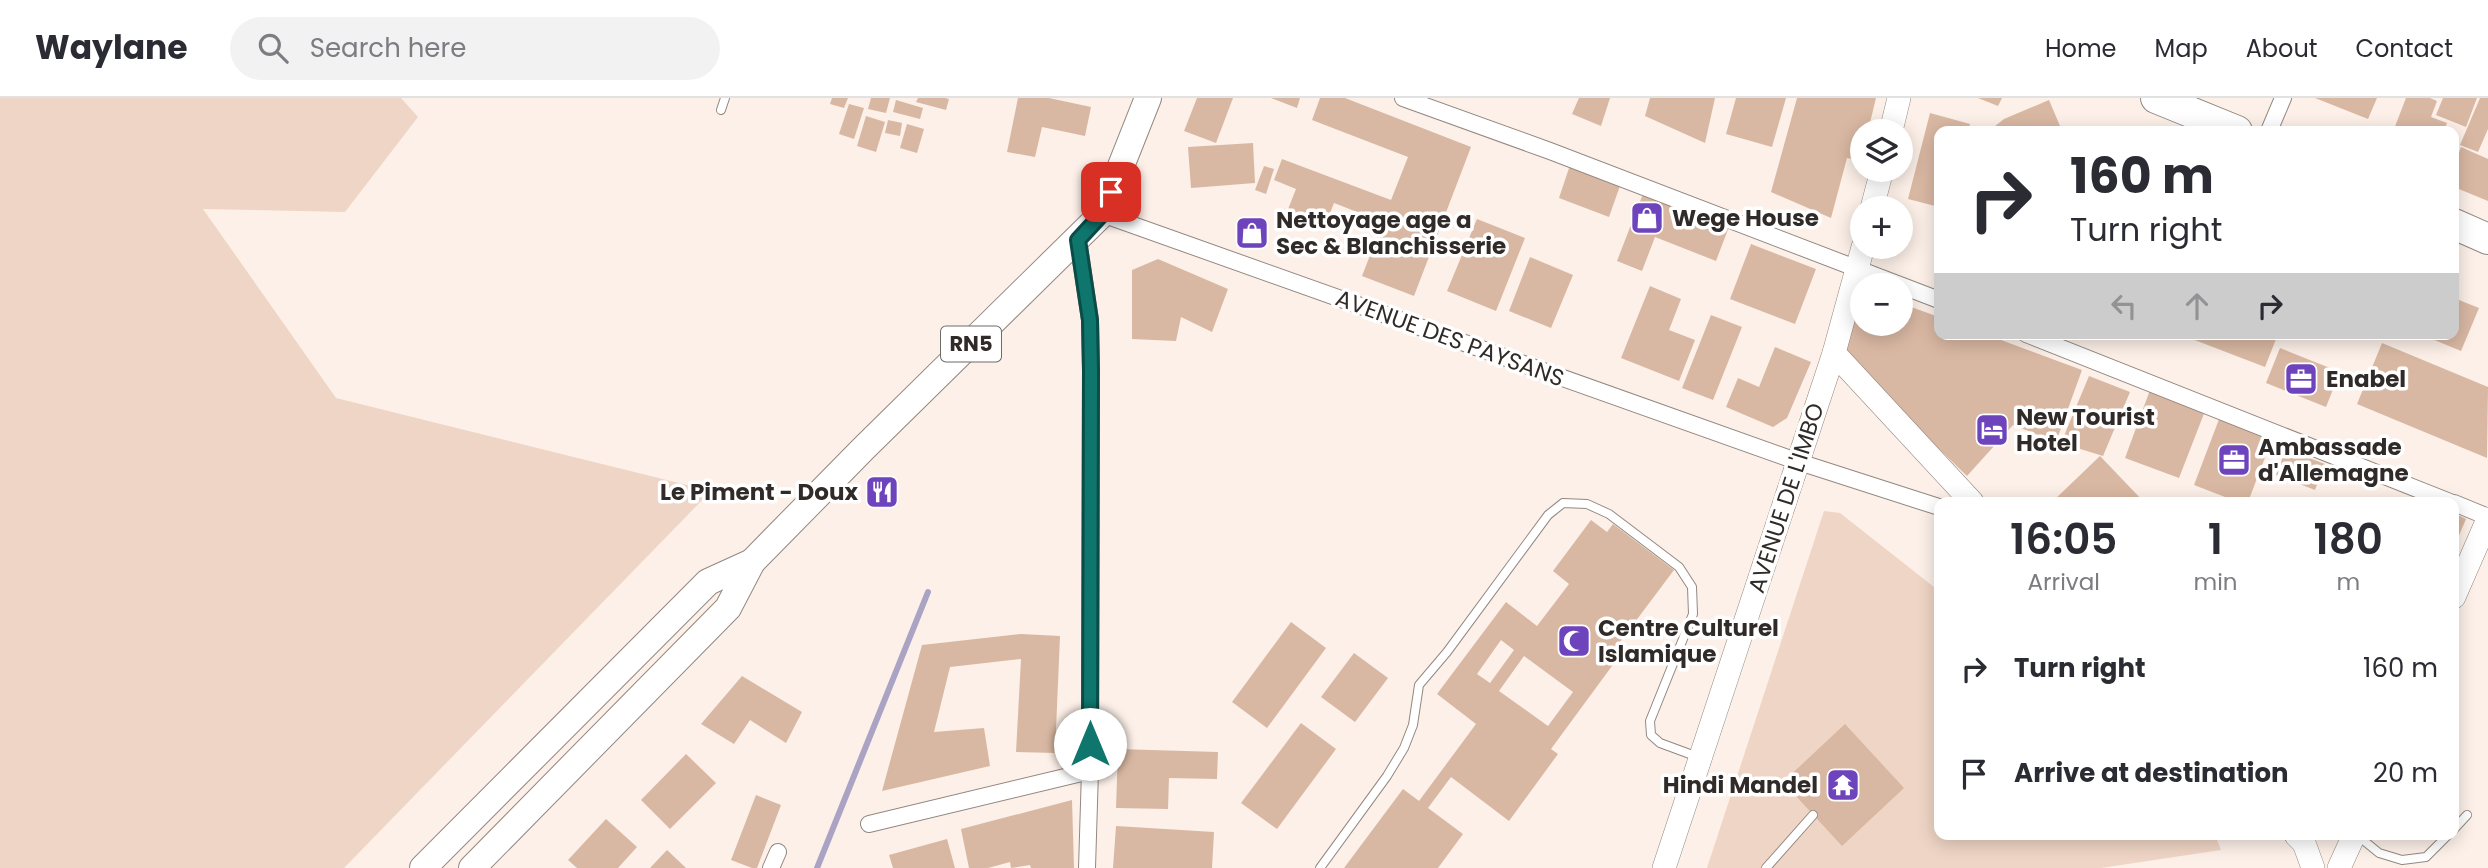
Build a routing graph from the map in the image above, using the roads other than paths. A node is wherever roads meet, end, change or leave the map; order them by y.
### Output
1 (725, 98) edge
2 (1403, 98) edge
3 (1899, 98) edge
4 (2156, 98) edge
5 (2283, 98) edge
6 (1145, 99) edge
7 (721, 110) dead end
8 (1894, 119) edge
9 (2225, 126) edge
10 (2271, 126) edge
11 (1102, 214) junction
12 (2459, 227) edge
13 (2488, 239) edge
14 (1078, 240) junction
15 (1850, 253) edge
16 (1860, 259) edge
17 (1865, 259) edge
18 (1934, 297) edge
19 (2041, 340) edge
20 (1834, 353) junction
21 (1799, 462) junction
22 (1967, 497) edge
23 (2437, 497) edge
24 (1934, 505) edge
25 (2459, 506) edge
26 (2488, 518) edge
27 (752, 562) junction
28 (2459, 585) edge
29 (1701, 758) junction
30 (1090, 771) junction
31 (1814, 815) dead end
32 (2468, 815) dead end
33 (869, 824) dead end
34 (2459, 824) edge
35 (2301, 840) edge
36 (2353, 840) edge
37 (2362, 840) edge
38 (2443, 840) edge
39 (778, 852) dead end
40 (423, 868) edge
41 (472, 868) edge
42 (771, 868) edge
43 (1087, 868) edge
44 (1320, 868) edge
45 (1664, 868) edge
46 (1766, 868) edge
47 (2313, 868) edge
48 (2339, 868) edge

1 - 7 lane
2 - 15 street
3 - 8 street
4 - 9 highway
5 - 10 street
6 - 11 main road, RN5
11 - 14 main road, RN5
11 - 21 street, AVENUE DES PAYSANS
12 - 13 highway
14 - 27 main road, RN5
14 - 30 street
16 - 20 street, AVENUE DE L'IMBO
17 - 18 street
19 - 23 street
20 - 21 street, AVENUE DE L'IMBO
20 - 22 street
21 - 24 street, AVENUE DES PAYSANS
21 - 29 street, AVENUE DE L'IMBO
25 - 26 street
26 - 28 street
27 - 40 main road, RN5
27 - 41 main road, RN5
29 - 44 lane
29 - 45 street, AVENUE DE L'IMBO
30 - 33 street
30 - 43 street
31 - 46 lane
32 - 34 lane
35 - 47 street
36 - 48 street
37 - 38 lane
39 - 42 street

